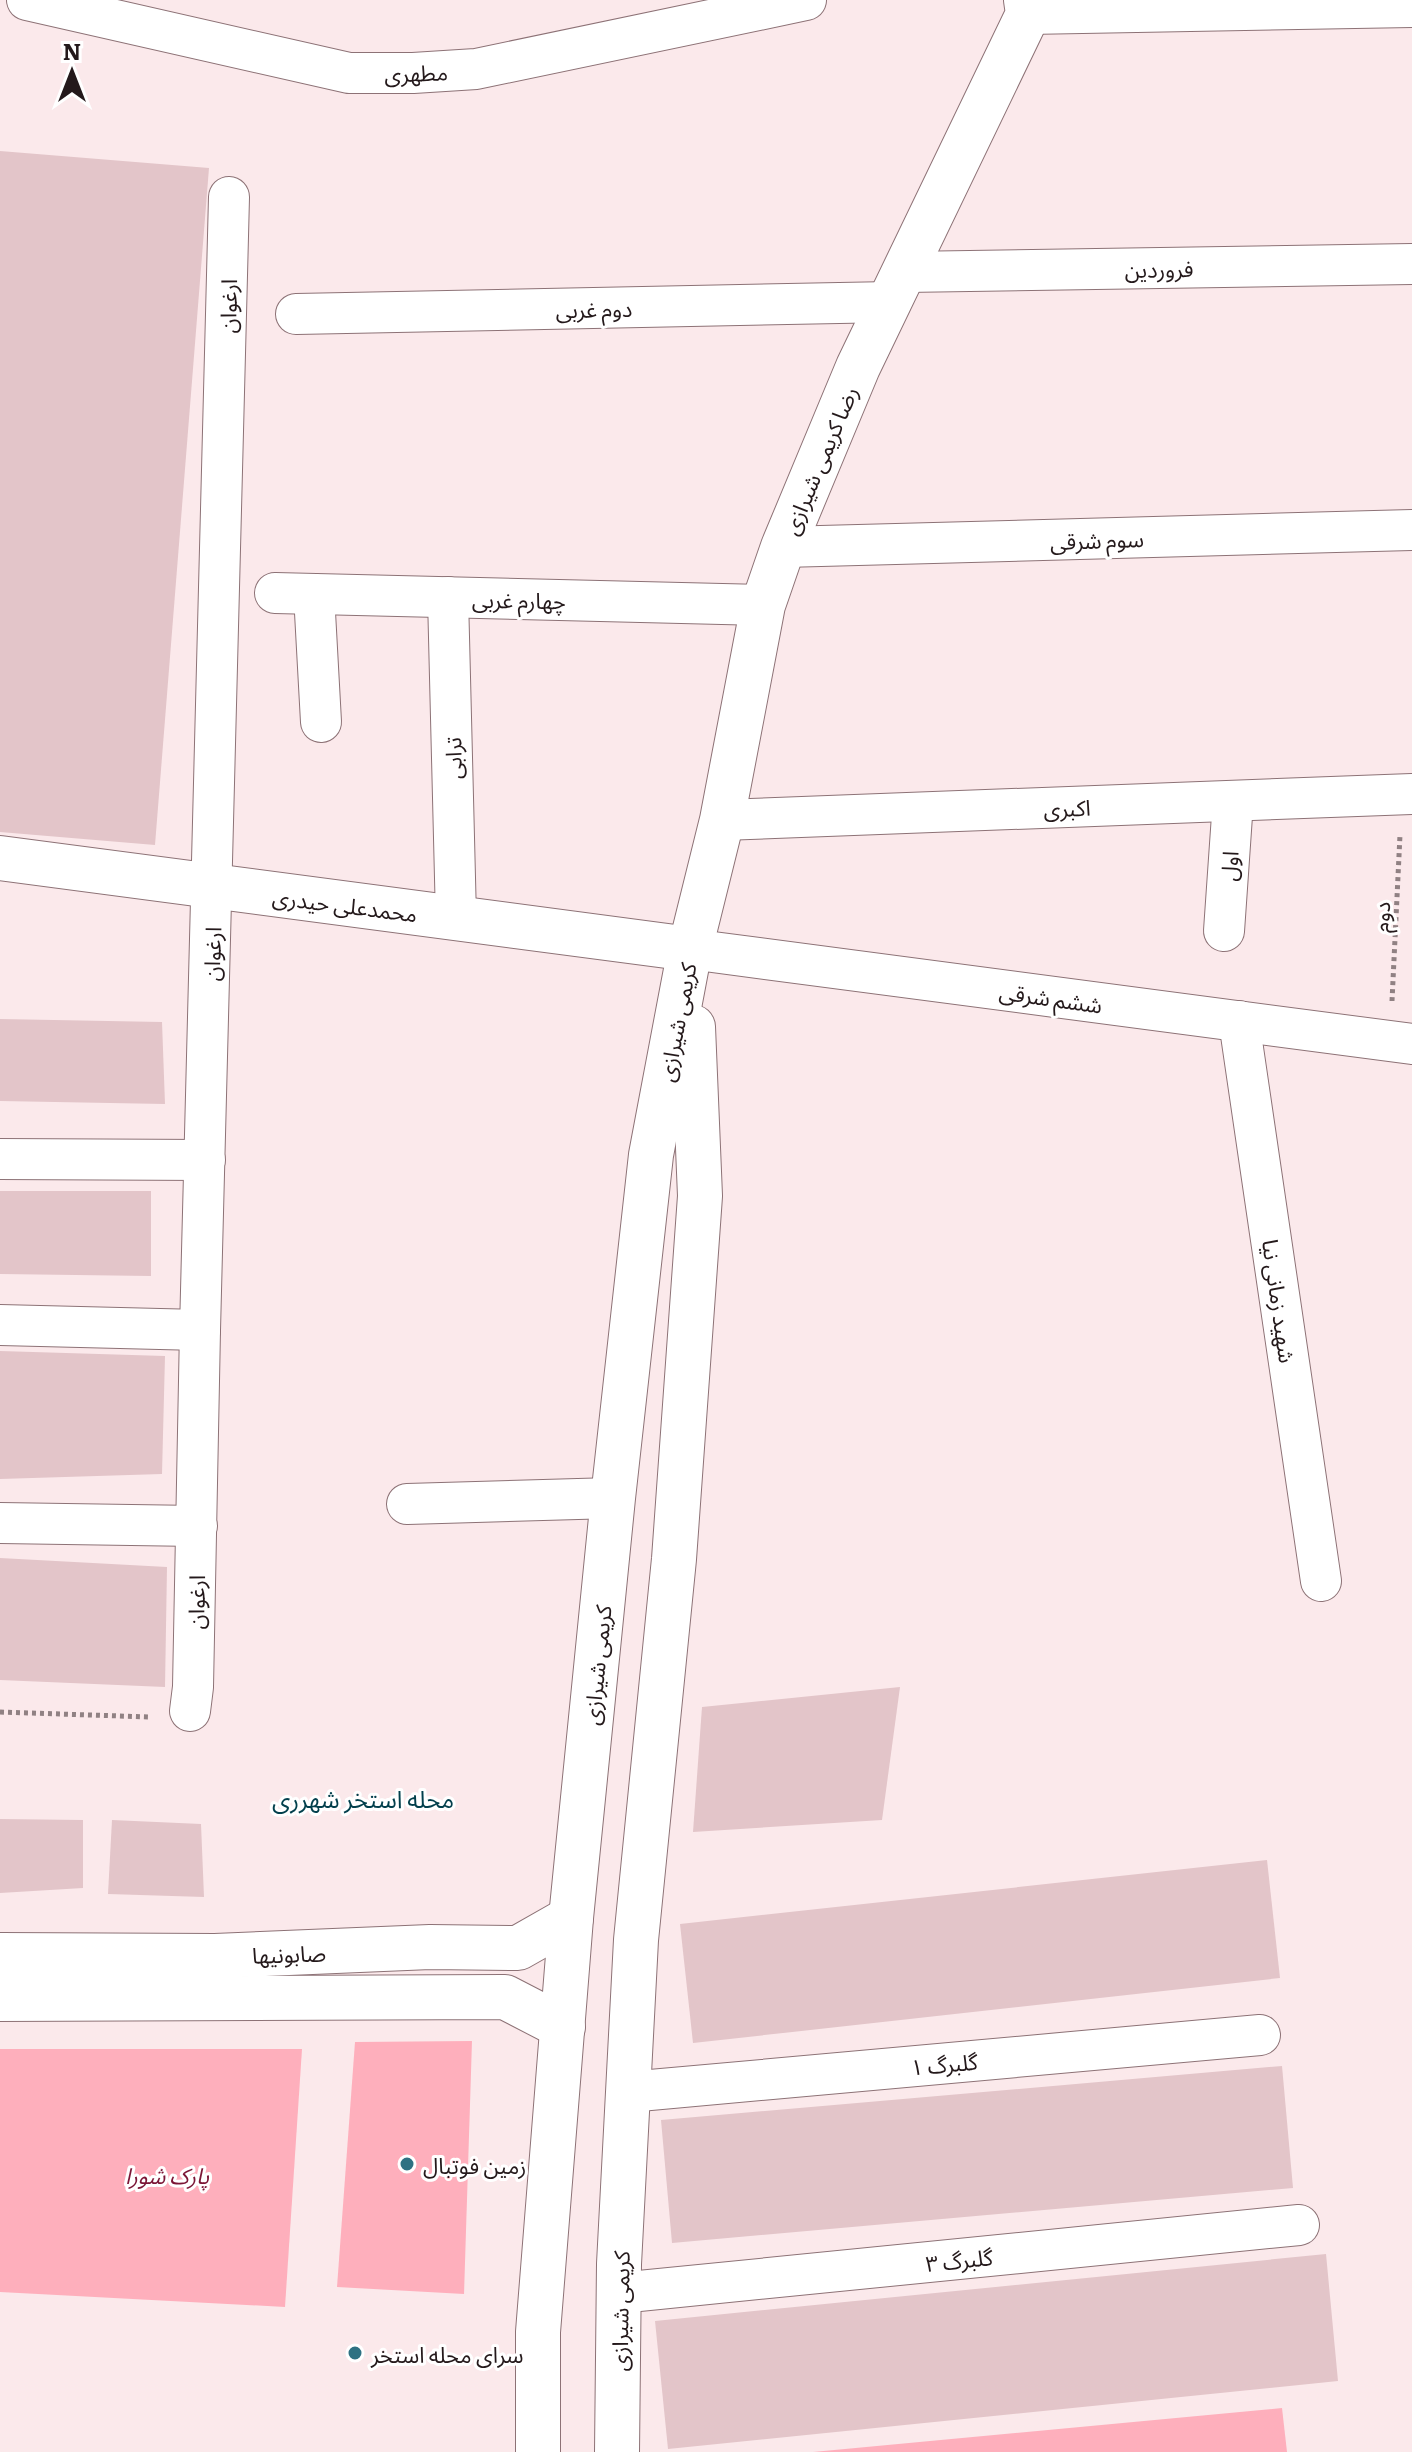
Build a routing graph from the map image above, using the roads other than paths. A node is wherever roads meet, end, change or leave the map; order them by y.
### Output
1 (27, 0) edge
2 (806, 0) edge
3 (1027, 7) edge
4 (1412, 7) edge
5 (229, 197) dead end
6 (1412, 264) edge
7 (898, 287) junction
8 (296, 314) dead end
9 (1412, 530) edge
10 (783, 547) junction
11 (275, 593) dead end
12 (314, 594) junction
13 (448, 597) junction
14 (763, 605) junction
15 (321, 722) dead end
16 (1407, 794) edge
17 (1233, 801) junction
18 (722, 820) junction
19 (0, 858) edge
20 (213, 886) junction
21 (456, 918) junction
22 (1224, 931) dead end
23 (690, 949) junction
24 (1239, 1021) junction
25 (1401, 1043) edge
26 (0, 1159) edge
27 (205, 1160) junction
28 (0, 1325) edge
29 (200, 1330) junction
30 (613, 1498) junction
31 (407, 1504) dead end
32 (0, 1523) edge
33 (197, 1526) junction
34 (1321, 1581) dead end
35 (190, 1711) road end
36 (571, 1918) junction
37 (430, 1947) junction
38 (0, 1955) edge
39 (431, 1996) junction
40 (0, 1999) edge
41 (563, 2027) junction
42 (1260, 2035) dead end
43 (628, 2092) junction
44 (1299, 2225) dead end
45 (619, 2293) junction
46 (538, 2452) edge
47 (617, 2452) edge

1 - 2 street, مطهری
3 - 4 street
3 - 7 street, رضا کریمی شیرازی
5 - 20 street, ارغوان
6 - 7 street, فروردین
7 - 8 street, دوم غربی
7 - 10 street, رضا کریمی شیرازی
9 - 10 street, سوم شرقی
10 - 14 street, رضا کریمی شیرازی
11 - 12 street, چهارم غربی
12 - 13 street, چهارم غربی
12 - 15 street
13 - 14 street, چهارم غربی
13 - 21 street, ترابی
14 - 18 street, رضا کریمی شیرازی
16 - 17 street, اکبری
17 - 18 street, اکبری
17 - 22 street, اول
18 - 23 street, رضا کریمی شیرازی
19 - 20 street, محمدعلی حیدری
20 - 21 street, محمدعلی حیدری
20 - 27 street, ارغوان
21 - 23 street, محمدعلی حیدری
23 - 24 street, ششم شرقی
23 - 30 street, کریمی شیرازی
23 - 43 street, کریمی شیرازی
24 - 25 street, ششم شرقی
24 - 34 street, شهید زمانی نیا
26 - 27 street
27 - 29 street, ارغوان
28 - 29 street
29 - 33 street, ارغوان
30 - 31 street
30 - 36 street, کریمی شیرازی
32 - 33 street
33 - 35 street, ارغوان
36 - 37 street, صابونیها
36 - 41 street, کریمی شیرازی
37 - 38 street, صابونیها
37 - 39 street
39 - 40 street, صابونیها
39 - 41 street, صابونیها
41 - 46 street, کریمی شیرازی
42 - 43 street, گلبرگ ۱
43 - 45 street, کریمی شیرازی
44 - 45 street, گلبرگ ۳
45 - 47 street, کریمی شیرازی

